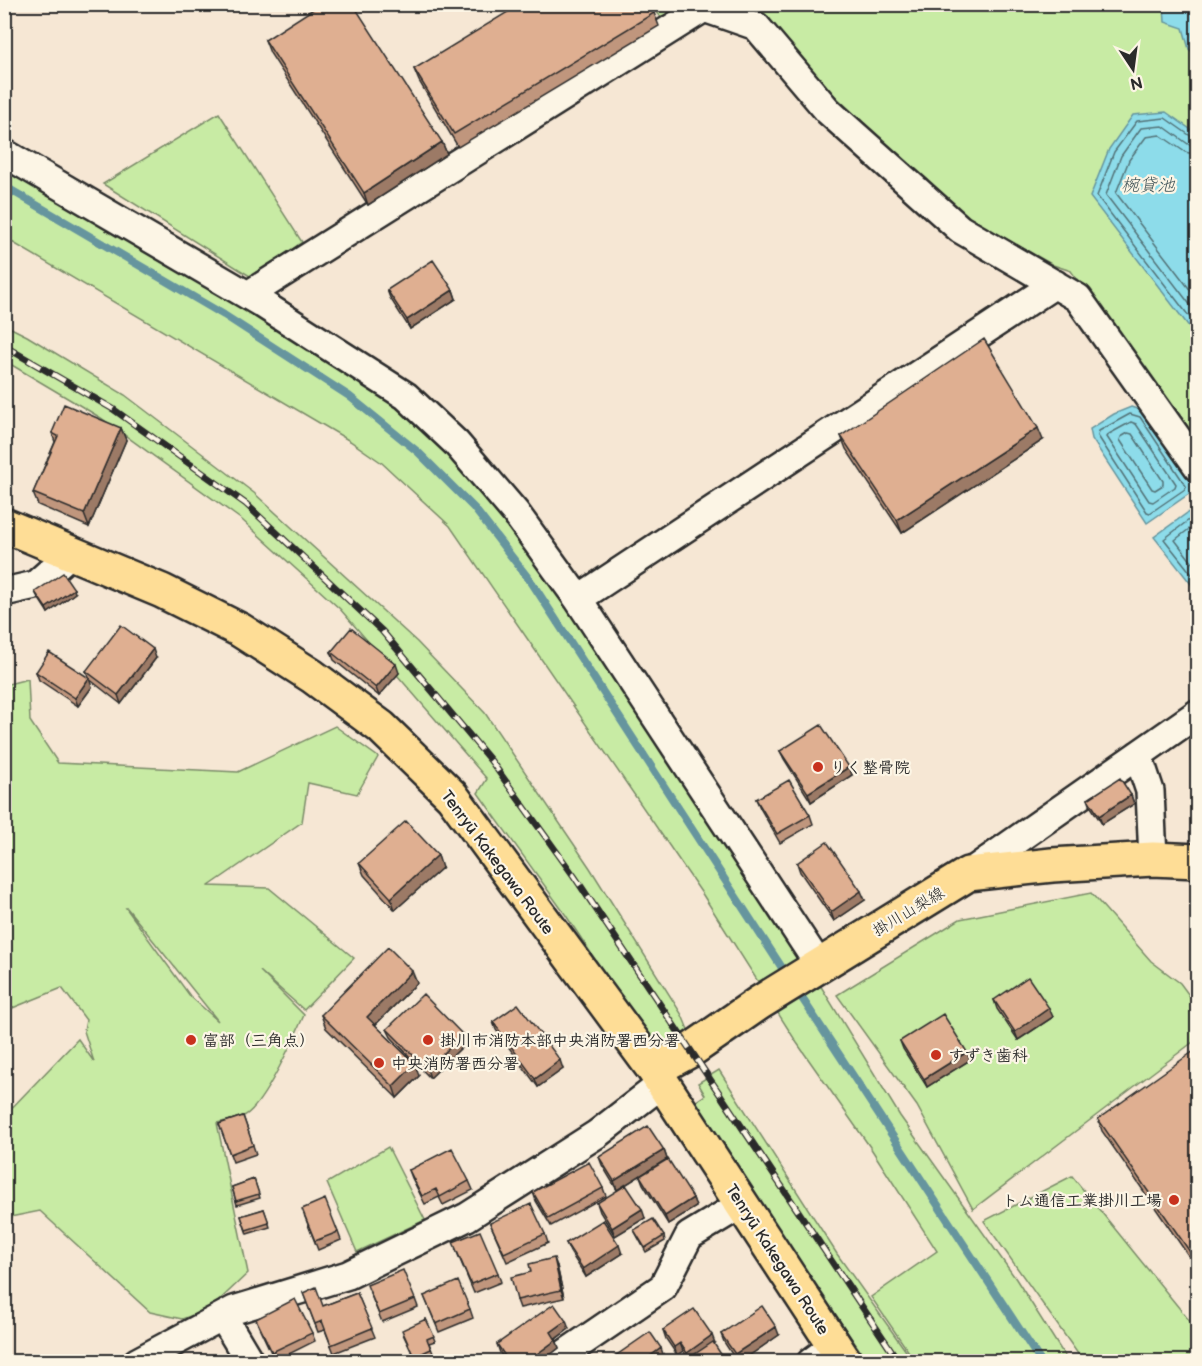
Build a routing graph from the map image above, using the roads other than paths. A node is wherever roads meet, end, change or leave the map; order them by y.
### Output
1 (4, 153) edge
2 (1055, 284) junction
3 (248, 295) junction
4 (1197, 467) edge
5 (4, 525) edge
6 (71, 553) junction
7 (4, 592) edge
8 (578, 599) junction
9 (1197, 713) edge
10 (1138, 755) junction
11 (1153, 859) junction
12 (1197, 861) edge
13 (968, 874) junction
14 (816, 968) junction
15 (658, 1076) junction
16 (742, 1204) junction
17 (223, 1317) junction
18 (830, 1356) edge
19 (137, 1362) edge
20 (250, 1362) edge
21 (553, 1362) edge

1 - 3 street
2 - 3 street
2 - 4 street
2 - 8 street
3 - 8 street
5 - 6 main road, Tenryū Kakegawa Route
6 - 7 street
6 - 15 main road, Tenryū Kakegawa Route
8 - 14 street
9 - 10 street
10 - 11 street
10 - 13 street
11 - 12 main road, 掛川山梨線
11 - 13 main road, 掛川山梨線
13 - 14 main road, 掛川山梨線
14 - 15 main road, 掛川山梨線
15 - 16 main road, Tenryū Kakegawa Route
15 - 17 street
16 - 18 main road, Tenryū Kakegawa Route
16 - 21 street
17 - 19 street
17 - 20 street

